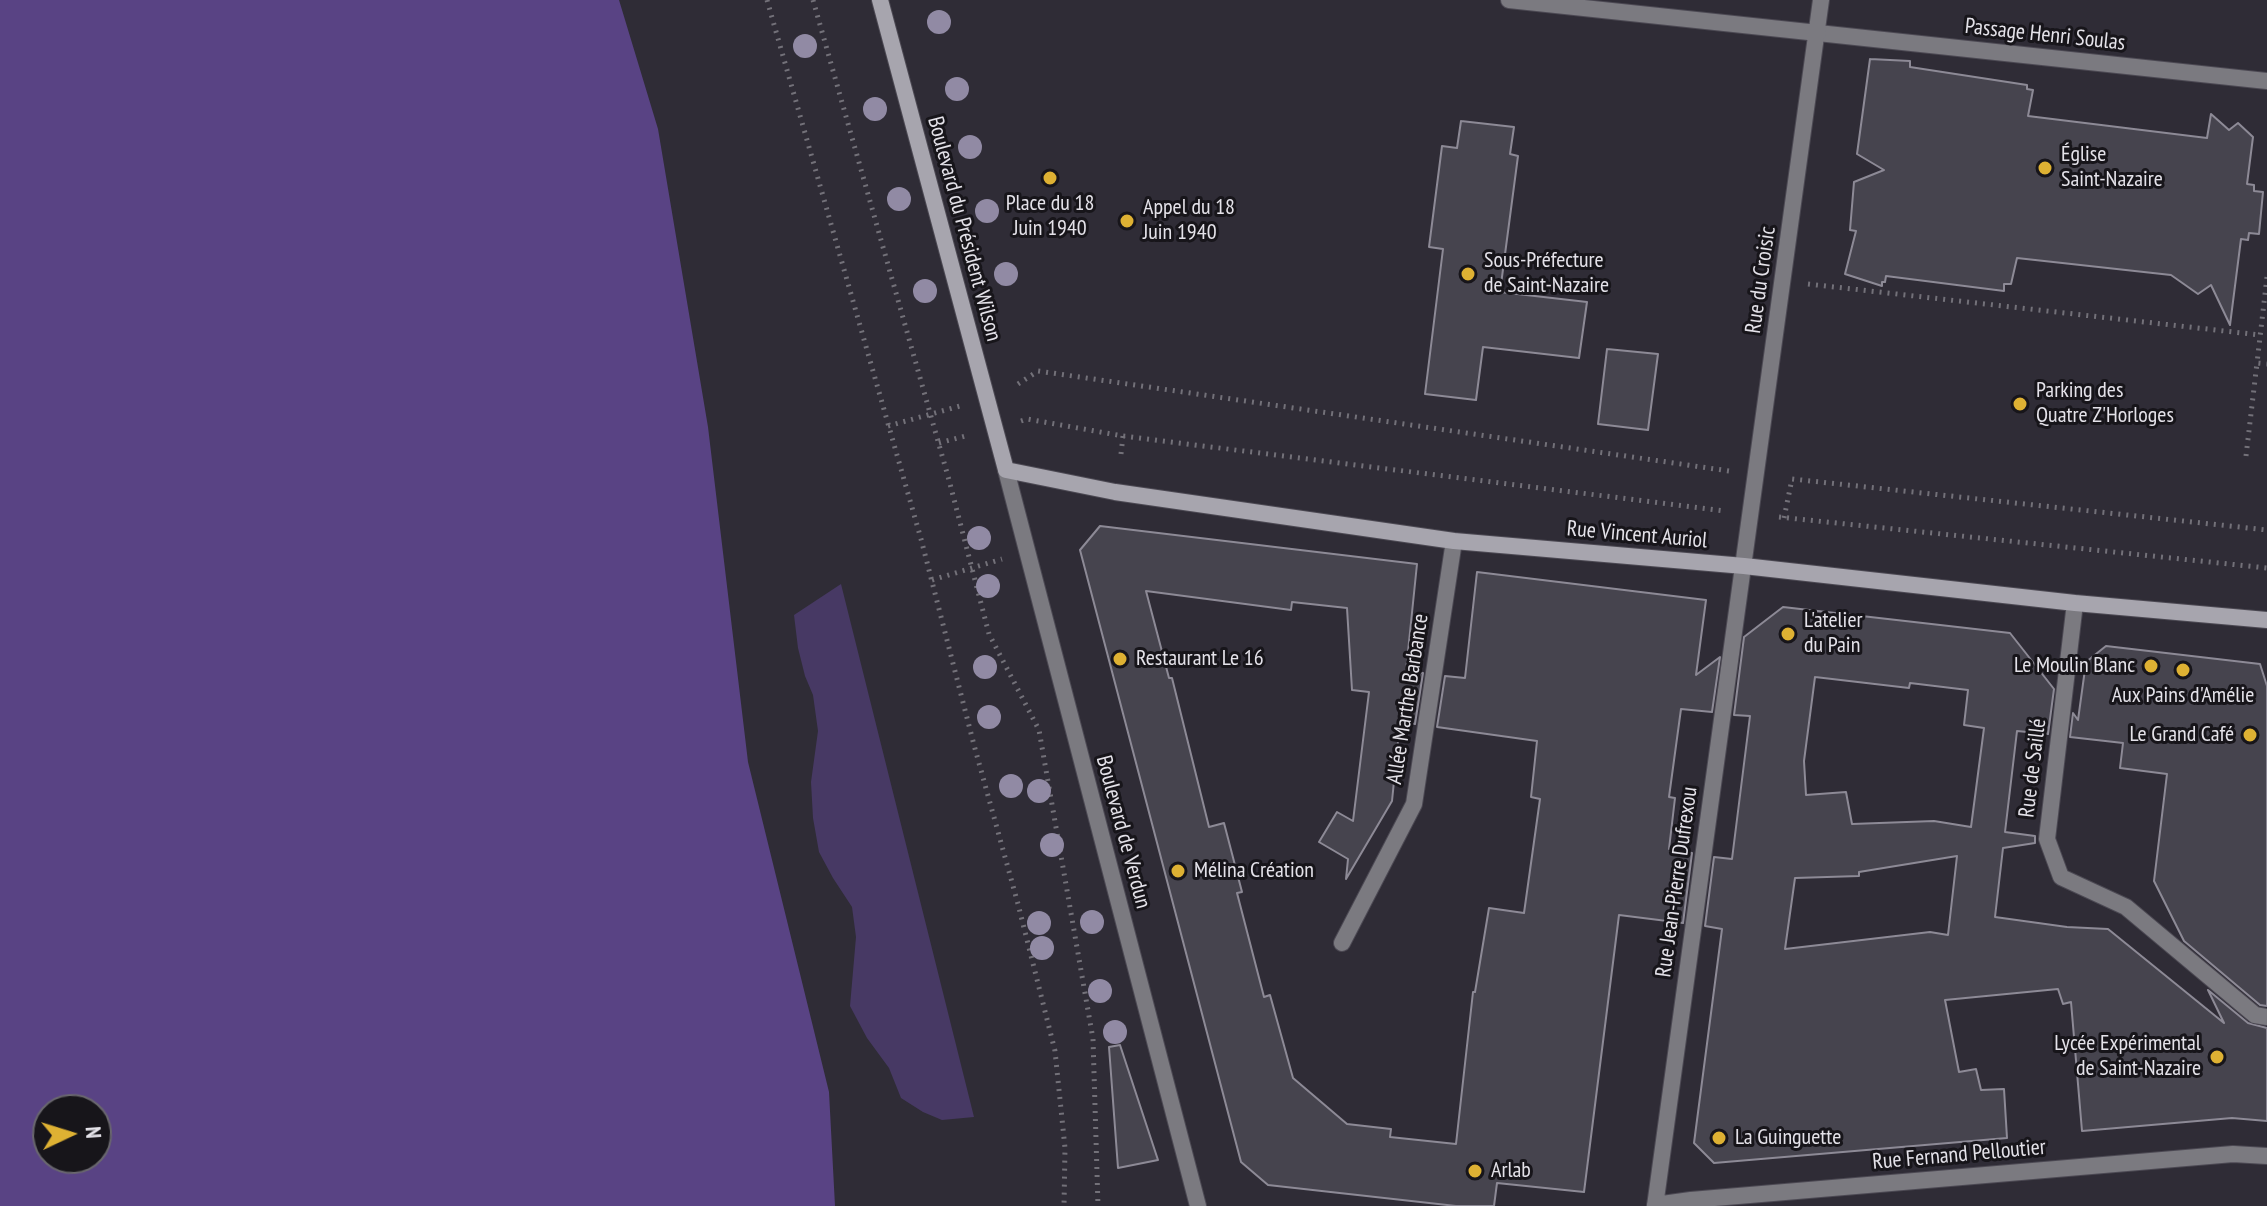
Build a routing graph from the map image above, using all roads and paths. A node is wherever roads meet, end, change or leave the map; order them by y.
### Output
1 (767, 0) edge
2 (813, 0) edge
3 (880, 0) edge
4 (1509, 0) edge
5 (1821, 0) edge
6 (1818, 33) junction
7 (2267, 81) edge
8 (2267, 277) edge
9 (1783, 282) junction
10 (2260, 335) junction
11 (2257, 363) junction
12 (2267, 364) edge
13 (1018, 384) dead end
14 (962, 405) dead end
15 (931, 414) junction
16 (1027, 419) dead end
17 (888, 426) junction
18 (1123, 436) junction
19 (1121, 454) dead end
20 (2246, 456) dead end
21 (1006, 470) junction
22 (1729, 471) dead end
23 (1751, 514) junction
24 (1784, 518) junction
25 (2267, 530) edge
26 (1454, 541) junction
27 (1003, 559) dead end
28 (1744, 566) junction
29 (972, 568) junction
30 (2267, 568) edge
31 (932, 580) junction
32 (2075, 603) junction
33 (2267, 620) edge
34 (1342, 943) dead end
35 (2267, 1017) edge
36 (2267, 1156) edge
37 (1655, 1205) edge
38 (1064, 1206) edge
39 (1098, 1206) edge
40 (1198, 1206) edge

1 - 17 path
2 - 15 path
3 - 21 street, Boulevard du Président Wilson
4 - 6 street, Passage Henri Soulas
5 - 6 street, Rue du Croisic
6 - 7 street, Passage Henri Soulas
6 - 9 street, Rue du Croisic
8 - 10 path
9 - 10 path
9 - 23 street, Rue du Croisic
10 - 11 path
11 - 12 path
11 - 20 path
13 - 22 path
14 - 15 path
15 - 17 path
15 - 29 path
16 - 18 path
17 - 31 path
18 - 19 path
18 - 23 path
21 - 26 street, Rue Vincent Auriol
21 - 40 street, Boulevard de Verdun
23 - 24 path
23 - 28 street, Rue du Croisic
24 - 25 path
24 - 30 path
26 - 28 street, Rue Vincent Auriol
26 - 34 street, Allée Marthe Barbance
27 - 29 path
28 - 32 street, Rue Vincent Auriol
28 - 37 street, Rue Jean-Pierre Dufrexou
29 - 31 path
29 - 39 path
31 - 38 path
32 - 33 street, Rue Vincent Auriol
32 - 35 street, Rue de Saillé
36 - 37 street, Rue Fernand Pelloutier

